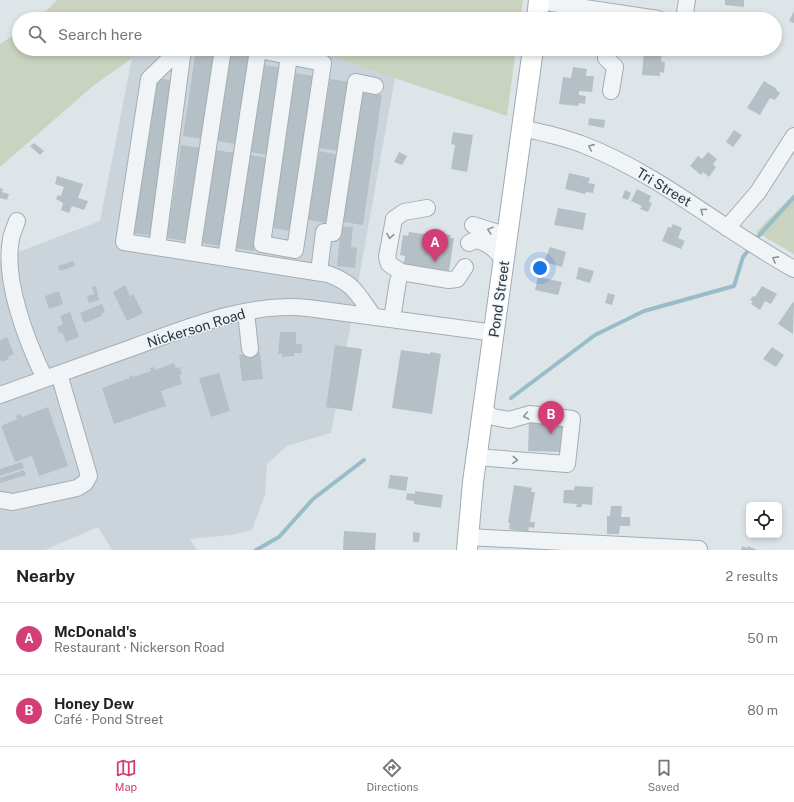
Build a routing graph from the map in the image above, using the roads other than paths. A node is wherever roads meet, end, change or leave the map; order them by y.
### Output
1 (687, 0) edge
2 (538, 7) edge
3 (619, 11) edge
4 (685, 12) edge
5 (173, 56) edge
6 (182, 56) edge
7 (222, 56) edge
8 (255, 56) edge
9 (289, 56) joint
10 (532, 56) edge
11 (606, 56) edge
12 (375, 86) dead end
13 (611, 91) dead end
14 (522, 128) junction
15 (794, 136) edge
16 (427, 208) dead end
17 (17, 221) dead end
18 (473, 224) dead end
19 (727, 228) junction
20 (508, 236) junction
21 (469, 243) dead end
22 (157, 247) junction
23 (192, 252) junction
24 (226, 258) junction
25 (504, 261) junction
26 (466, 268) dead end
27 (794, 269) edge
28 (319, 272) junction
29 (398, 281) dead end
30 (246, 312) junction
31 (374, 316) junction
32 (392, 319) junction
33 (494, 333) junction
34 (250, 349) dead end
35 (52, 377) junction
36 (0, 395) edge
37 (482, 410) junction
38 (476, 457) junction
39 (0, 500) edge
40 (470, 546) edge
41 (699, 549) edge

1 - 4 street
2 - 3 street
5 - 22 street
6 - 22 street
7 - 23 street
8 - 24 street
9 - 9 street
10 - 14 main road, Pond Street
11 - 13 street
12 - 28 street
19 -> 14 street, Tri Street
14 - 20 main road, Pond Street
15 - 19 street
16 -> 26 street
17 - 35 street
20 -> 18 street
27 -> 19 street, Tri Street
20 - 25 main road, Pond Street
21 - 25 street
22 - 23 street
23 - 24 street
24 - 28 street
25 - 33 main road, Pond Street
28 - 31 street
29 - 32 street
30 - 31 street, Nickerson Road
30 - 34 street
30 - 35 street, Nickerson Road
31 - 32 street, Nickerson Road
32 - 33 street, Nickerson Road
33 - 37 main road, Pond Street
35 - 36 street, Nickerson Road
35 - 39 street
37 - 38 main road, Pond Street
38 -> 37 street
38 - 40 main road, Pond Street
40 - 41 street

